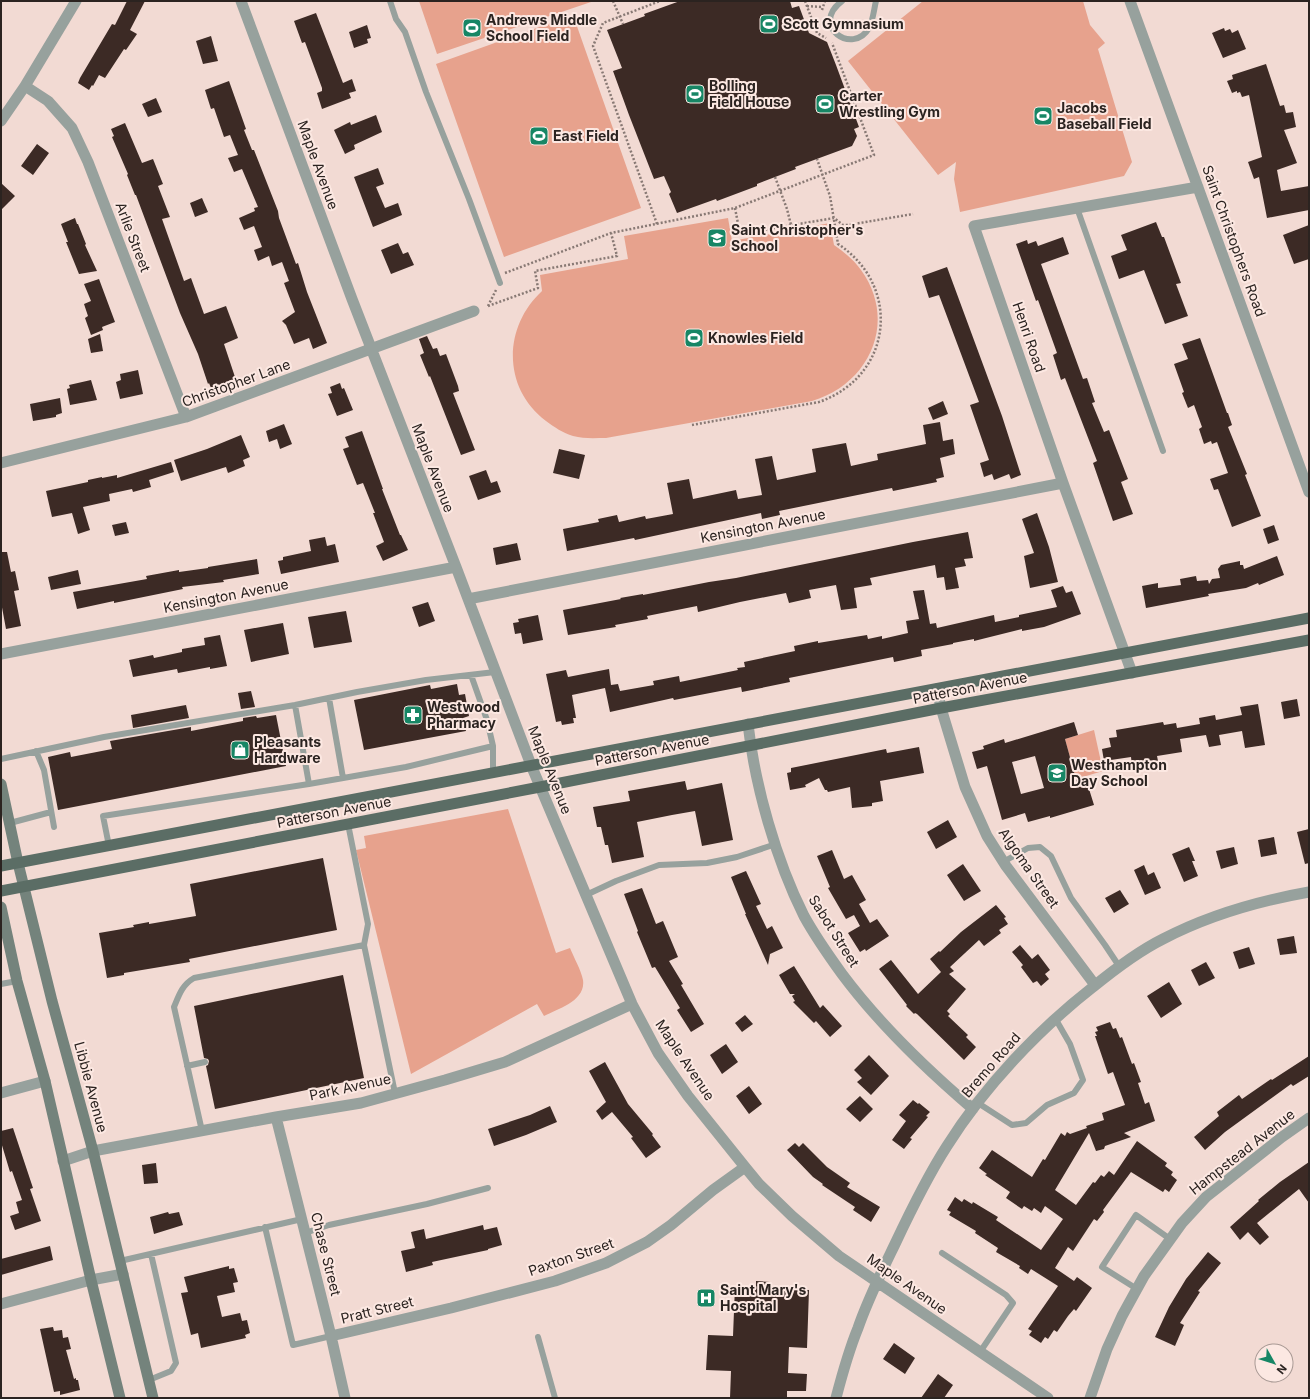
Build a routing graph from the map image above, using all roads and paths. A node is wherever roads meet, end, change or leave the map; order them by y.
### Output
1 (76, 1) edge
2 (241, 1) edge
3 (390, 1) edge
4 (613, 1) edge
5 (660, 1) edge
6 (805, 1) edge
7 (842, 1) edge
8 (876, 1) edge
9 (1130, 1) edge
10 (806, 6) junction
11 (822, 7) dead end
12 (620, 16) junction
13 (623, 24) dead end
14 (25, 86) junction
15 (1, 121) edge
16 (817, 159) dead end
17 (823, 175) junction
18 (775, 177) dead end
19 (1198, 187) junction
20 (780, 191) junction
21 (735, 208) junction
22 (1077, 208) junction
23 (913, 214) dead end
24 (834, 218) junction
25 (657, 224) junction
26 (791, 225) junction
27 (611, 233) junction
28 (500, 283) junction
29 (488, 306) junction
30 (474, 311) joint
31 (371, 348) junction
32 (186, 417) junction
33 (692, 426) dead end
34 (1163, 451) dead end
35 (1, 463) edge
36 (1063, 483) junction
37 (1309, 492) edge
38 (456, 567) junction
39 (468, 599) junction
40 (1309, 618) edge
41 (1309, 640) edge
42 (1124, 653) junction
43 (1, 654) edge
44 (495, 672) junction
45 (1132, 673) junction
46 (471, 675) junction
47 (937, 688) junction
48 (329, 698) junction
49 (295, 705) junction
50 (941, 708) junction
51 (748, 724) junction
52 (493, 746) junction
53 (750, 746) junction
54 (36, 751) junction
55 (1, 759) edge
56 (531, 765) junction
57 (493, 772) junction
58 (343, 778) junction
59 (1, 784) edge
60 (308, 784) junction
61 (540, 787) junction
62 (51, 812) junction
63 (10, 823) junction
64 (348, 824) junction
65 (54, 827) dead end
66 (776, 844) junction
67 (109, 846) junction
68 (1003, 862) junction
69 (18, 863) junction
70 (1, 866) edge
71 (24, 886) junction
72 (1, 891) edge
73 (1309, 892) edge
74 (586, 895) junction
75 (1, 907) edge
76 (364, 945) junction
77 (1119, 966) junction
78 (17, 980) junction
79 (1, 984) edge
80 (1095, 985) junction
81 (632, 1004) junction
82 (1055, 1018) junction
83 (205, 1062) dead end
84 (187, 1066) junction
85 (45, 1081) junction
86 (1, 1093) edge
87 (396, 1093) junction
88 (975, 1106) junction
89 (276, 1117) junction
90 (1309, 1118) edge
91 (202, 1131) junction
92 (94, 1151) junction
93 (63, 1161) junction
94 (745, 1167) junction
95 (488, 1188) dead end
96 (302, 1219) junction
97 (265, 1227) junction
98 (305, 1232) junction
99 (1170, 1239) junction
100 (942, 1253) dead end
101 (151, 1254) junction
102 (120, 1261) junction
103 (123, 1274) junction
104 (91, 1280) junction
105 (877, 1282) junction
106 (1137, 1289) junction
107 (1, 1304) edge
108 (430, 1312) joint
109 (331, 1336) junction
110 (538, 1337) dead end
111 (980, 1352) junction
112 (148, 1380) junction
113 (120, 1398) edge
114 (153, 1398) edge
115 (345, 1398) edge
116 (555, 1398) edge
117 (836, 1398) edge
118 (1048, 1398) edge
119 (1090, 1398) edge

1 - 14 street
2 - 31 street, Maple Avenue
3 - 28 lane
4 - 12 path
5 - 12 path
6 - 10 path
7 - 8 lane
9 - 19 street, Saint Christophers Road
10 - 11 path
10 - 17 path
12 - 13 path
12 - 25 path
14 - 15 street
14 - 32 street, Arlie Street
16 - 17 path
17 - 20 path
17 - 24 path
18 - 20 path
19 - 22 street, Henri Road
19 - 37 street, Saint Christophers Road
20 - 21 path
20 - 26 path
21 - 25 path
21 - 26 path
22 - 34 lane
22 - 36 street, Henri Road
23 - 24 path
24 - 26 path
24 - 33 path
25 - 27 path
27 - 28 path
27 - 29 path
28 - 29 path
29 - 30 path
30 - 31 street, Christopher Lane
31 - 32 street, Christopher Lane
31 - 38 street, Maple Avenue
32 - 35 street, Christopher Lane
36 - 39 street, Kensington Avenue
36 - 42 street, Henri Road
38 - 39 street, Maple Avenue
38 - 43 street, Kensington Avenue
39 - 44 street, Maple Avenue
40 - 42 main road, Patterson Avenue
41 - 45 main road, Patterson Avenue
42 - 45 street, Henri Road
42 - 47 main road, Patterson Avenue
44 - 46 lane
44 - 56 street, Maple Avenue
45 - 50 main road, Patterson Avenue
46 - 48 lane
46 - 52 lane
47 - 50 street, Algoma Street
47 - 51 main road, Patterson Avenue
48 - 49 lane
48 - 58 lane
49 - 54 lane
49 - 60 lane
50 - 53 main road, Patterson Avenue
50 - 68 street, Algoma Street
51 - 53 street, Sabot Street
51 - 56 main road, Patterson Avenue
52 - 57 lane
52 - 58 lane
53 - 61 main road, Patterson Avenue
53 - 66 street, Sabot Street
54 - 55 lane
54 - 62 lane
56 - 57 main road, Patterson Avenue
56 - 61 street, Maple Avenue
57 - 67 main road, Patterson Avenue
58 - 60 lane
59 - 63 main road, Libbie Avenue
60 - 67 lane
61 - 64 main road, Patterson Avenue
61 - 74 street, Maple Avenue
62 - 63 lane
62 - 65 lane
63 - 69 main road, Libbie Avenue
64 - 71 main road, Patterson Avenue
64 - 76 lane
66 - 74 lane
66 - 88 street, Sabot Street
67 - 69 main road, Patterson Avenue
68 - 77 lane
68 - 80 street, Algoma Street
69 - 70 main road, Patterson Avenue
69 - 71 main road, Libbie Avenue
71 - 72 main road, Patterson Avenue
71 - 92 main road, Libbie Avenue
73 - 77 street, Bremo Road
74 - 81 street, Maple Avenue
75 - 78 main road
76 - 84 lane
76 - 87 lane
77 - 80 street, Bremo Road
78 - 79 lane
78 - 85 main road
80 - 82 street, Bremo Road
81 - 87 street, Park Avenue
81 - 94 street, Maple Avenue
82 - 88 street, Bremo Road
82 - 88 lane
83 - 84 lane
84 - 91 lane
85 - 86 street
85 - 93 main road
87 - 89 street, Park Avenue
88 - 105 street, Bremo Road
89 - 91 street, Park Avenue
89 - 96 street, Chase Street
90 - 99 street, Hampstead Avenue
91 - 92 street, Park Avenue
92 - 93 street, Park Avenue
92 - 102 main road, Libbie Avenue
93 - 104 main road
94 - 105 street, Maple Avenue
94 - 108 street, Paxton Street
95 - 98 lane
96 - 97 lane
96 - 98 street, Chase Street
97 - 101 lane
97 - 109 lane
98 - 109 street, Chase Street
99 - 106 street, Hampstead Avenue
99 - 106 lane
100 - 111 lane
101 - 102 lane
101 - 112 lane
102 - 103 main road, Libbie Avenue
103 - 104 street
103 - 112 main road, Libbie Avenue
104 - 107 street
104 - 113 main road
105 - 111 street, Maple Avenue
105 - 117 street, Bremo Road
106 - 119 street, Hampstead Avenue
108 - 109 street, Pratt Street
109 - 115 street, Chase Street
110 - 116 lane
111 - 118 street, Maple Avenue
112 - 114 main road, Libbie Avenue

